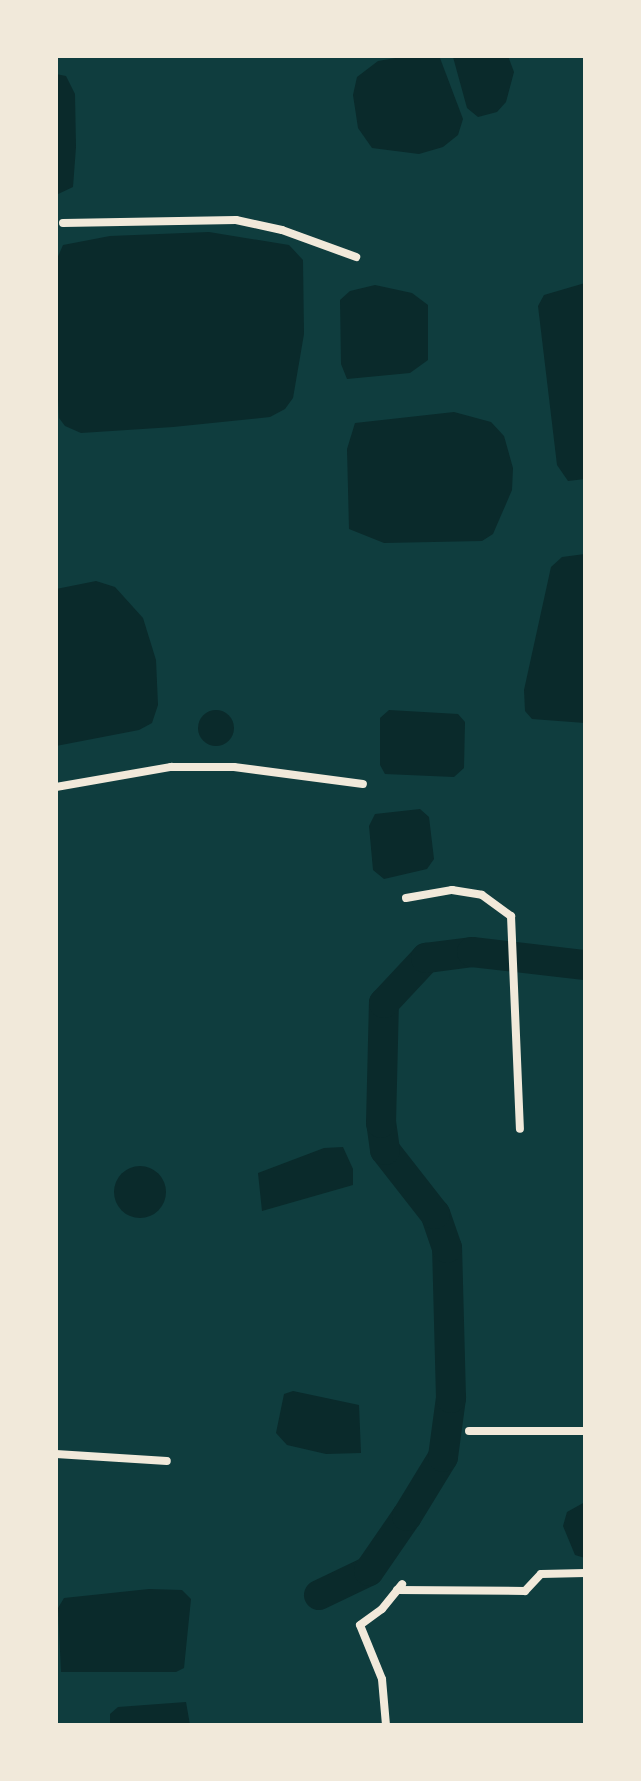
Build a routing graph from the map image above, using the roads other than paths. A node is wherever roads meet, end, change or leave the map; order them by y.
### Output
1 (63, 223) dead end
2 (356, 257) dead end
3 (363, 784) dead end
4 (56, 787) edge
5 (406, 898) dead end
6 (520, 1129) dead end
7 (469, 1431) dead end
8 (585, 1431) edge
9 (56, 1454) edge
10 (167, 1461) dead end
11 (585, 1573) edge
12 (386, 1725) edge

1 - 2 street
3 - 4 street
5 - 6 street
7 - 8 street
9 - 10 street
11 - 12 street

